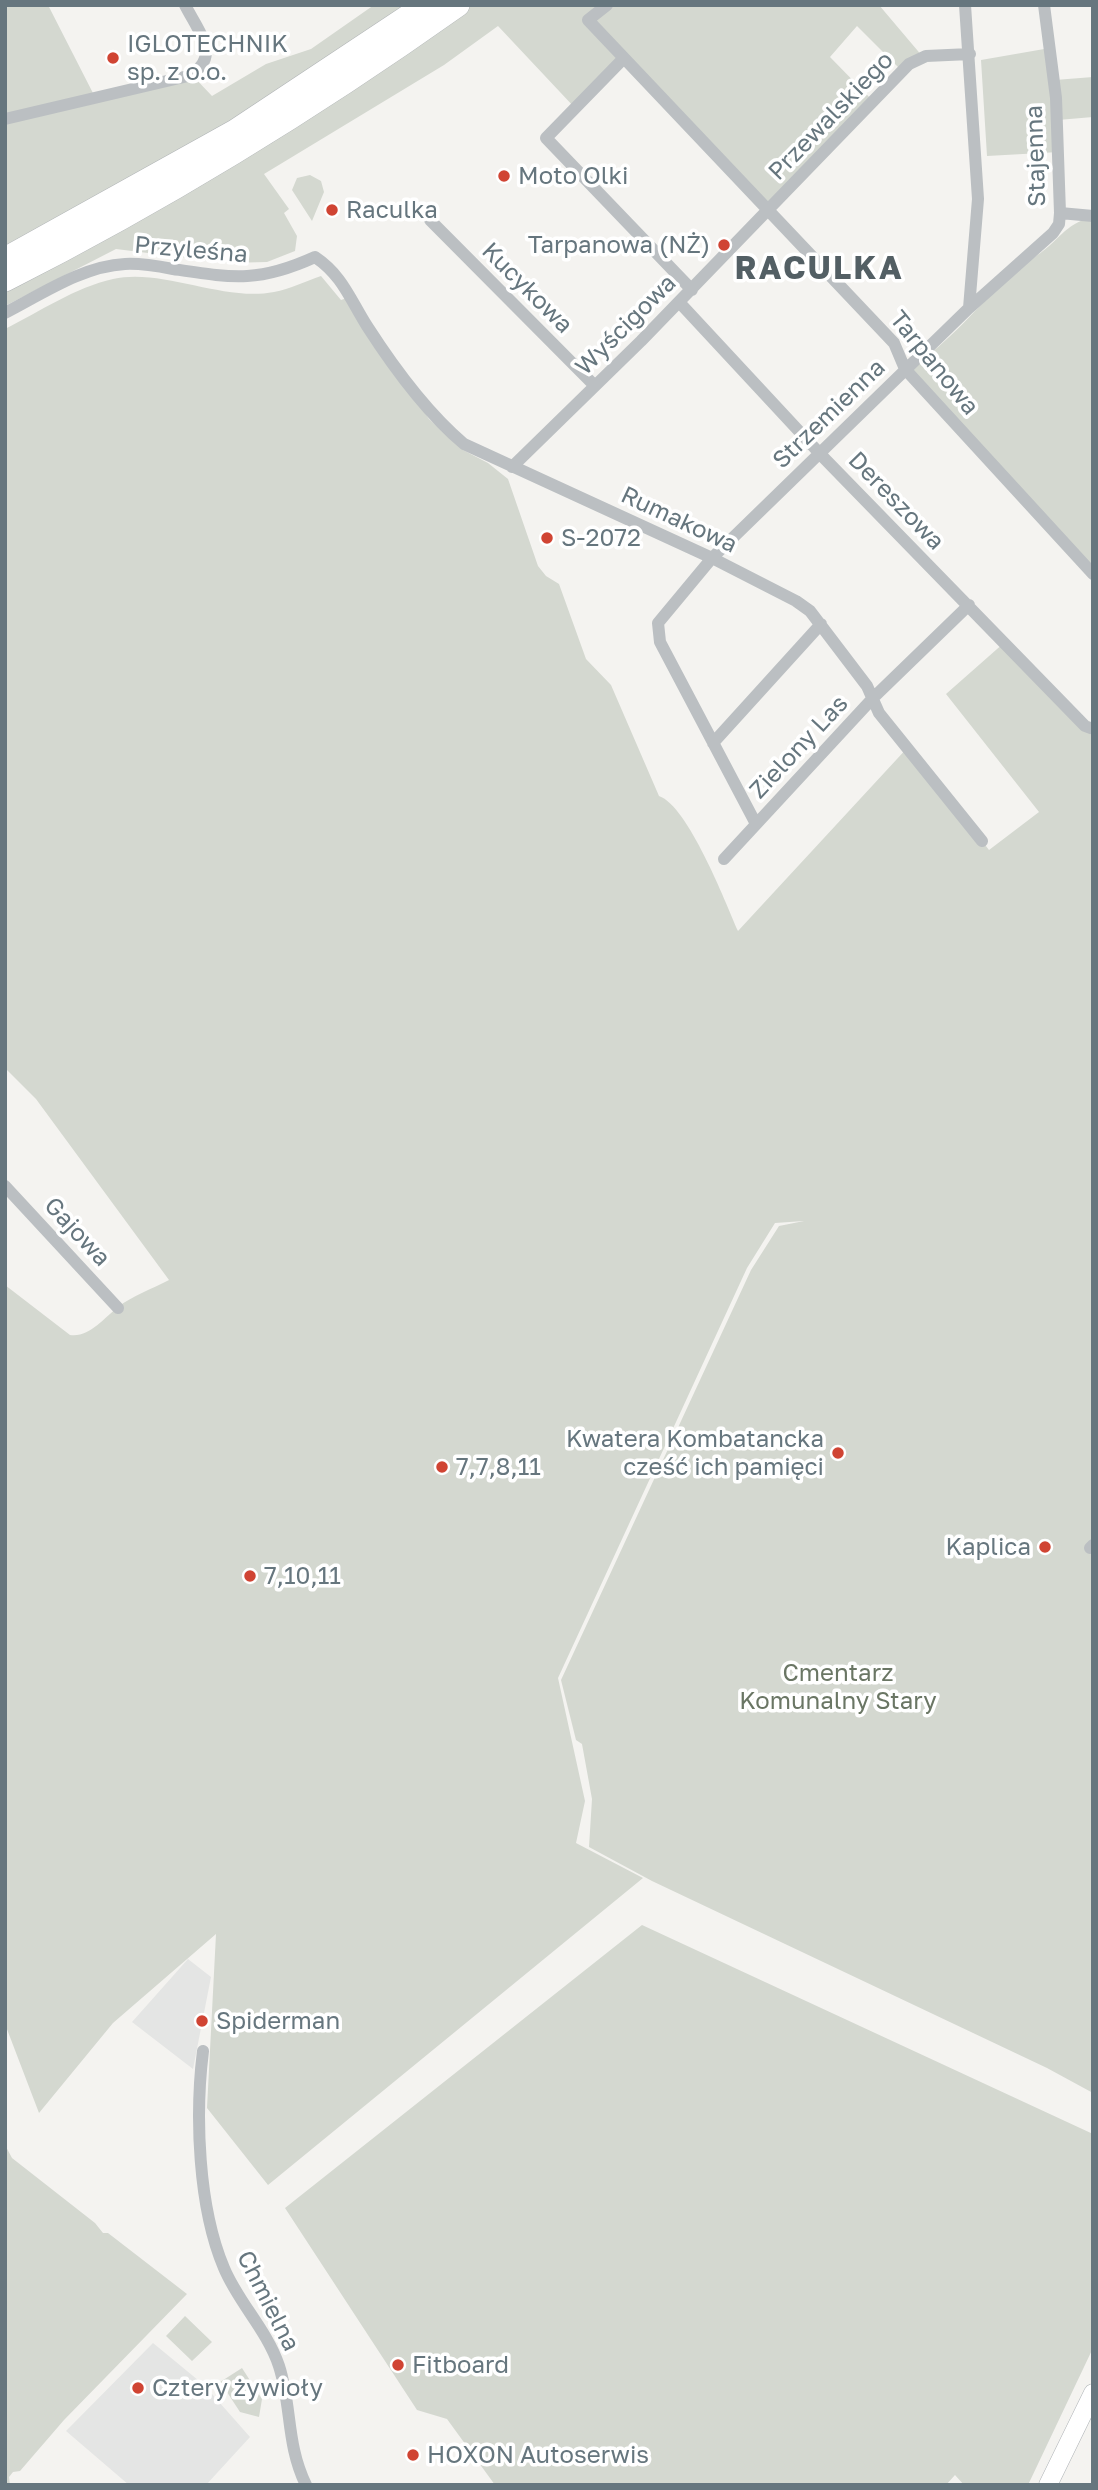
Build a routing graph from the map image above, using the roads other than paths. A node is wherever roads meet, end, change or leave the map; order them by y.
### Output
1 (185, 5) edge
2 (425, 5) edge
3 (458, 5) edge
4 (607, 5) edge
5 (965, 5) edge
6 (1044, 5) edge
7 (970, 54) junction
8 (623, 59) junction
9 (5, 119) edge
10 (768, 212) junction
11 (1060, 213) junction
12 (1093, 216) edge
13 (430, 220) dead end
14 (5, 259) edge
15 (334, 271) joint
16 (5, 280) edge
17 (692, 290) junction
18 (679, 302) junction
19 (969, 308) junction
20 (5, 313) edge
21 (905, 369) junction
22 (595, 386) junction
23 (820, 453) junction
24 (512, 467) junction
25 (712, 558) junction
26 (1093, 574) edge
27 (969, 605) junction
28 (821, 624) junction
29 (873, 698) junction
30 (1089, 728) edge
31 (713, 743) junction
32 (756, 824) junction
33 (982, 841) dead end
34 (724, 859) dead end
35 (5, 1186) edge
36 (118, 1308) dead end
37 (202, 2051) dead end
38 (1093, 2393) edge
39 (306, 2485) edge
40 (1048, 2485) edge

1 - 9 street
2 - 14 highway
3 - 16 highway
4 - 8 street, Tarpanowa
5 - 7 street
6 - 11 street, Stajenna
7 - 10 street, Przewalskiego
7 - 19 street
8 - 10 street, Tarpanowa
8 - 17 street
10 - 17 street, Wyścigowa
10 - 21 street, Tarpanowa
11 - 12 street
11 - 19 street, Stajenna
13 - 22 street, Kucykowa
15 - 20 street, Przyleśna
15 - 24 street, Rumakowa
17 - 18 street, Wyścigowa
18 - 22 street, Wyścigowa
18 - 23 street, Dereszowa
19 - 21 street, Strzemienna
21 - 23 street, Strzemienna
21 - 26 street, Tarpanowa
22 - 24 street, Wyścigowa
23 - 25 street, Strzemienna
23 - 27 street, Dereszowa
24 - 25 street, Rumakowa
25 - 28 street, Rumakowa
25 - 31 street, Zielony Las
27 - 29 street
27 - 30 street, Dereszowa
28 - 29 street, Rumakowa
28 - 31 street
29 - 32 street, Zielony Las
29 - 33 street, Rumakowa
31 - 32 street, Zielony Las
32 - 34 street, Zielony Las
35 - 36 street, Gajowa
37 - 39 street, Chmielna
38 - 40 main road

